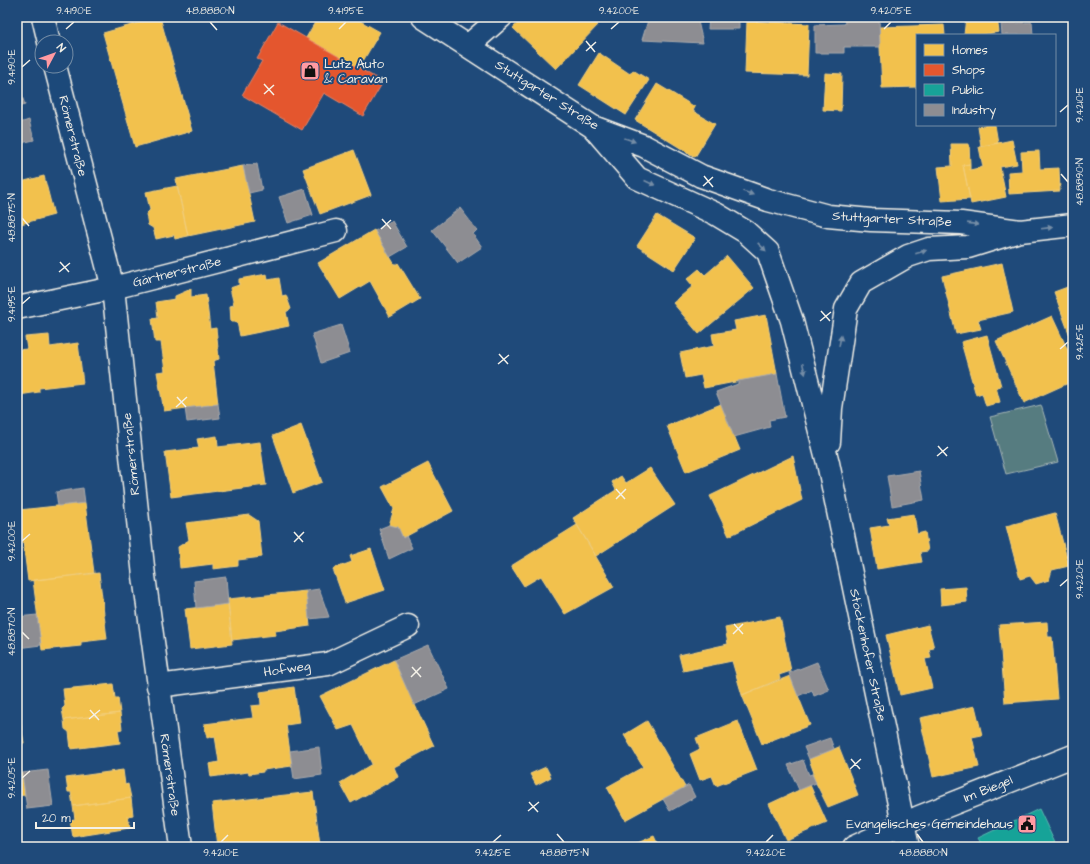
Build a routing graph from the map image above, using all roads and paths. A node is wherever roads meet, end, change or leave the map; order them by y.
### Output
1 (43, 17) edge
2 (423, 17) edge
3 (501, 17) edge
4 (47, 34) edge
5 (469, 46) junction
6 (57, 74) edge
7 (593, 127) junction
8 (1073, 224) edge
9 (336, 231) dead end
10 (1020, 231) junction
11 (113, 288) junction
12 (17, 308) edge
13 (828, 463) junction
14 (408, 626) dead end
15 (158, 686) junction
16 (1073, 756) edge
17 (903, 824) junction
18 (181, 847) edge
19 (854, 847) edge
20 (908, 847) edge

1 - 4 main road
2 - 5 main road, Stuttgarter Straße
3 - 5 main road
5 - 7 main road, Stuttgarter Straße
6 - 11 main road, Römerstraße
7 -> 10 main road, Stuttgarter Straße
7 -> 13 main road
10 -> 8 main road, Stuttgarter Straße
9 - 11 main road, Gärtnerstraße
13 -> 10 main road
11 - 12 main road, Gärtnerstraße
11 - 15 main road, Römerstraße
13 - 17 main road, Stöckenhofer Straße
14 - 15 main road, Hofweg
15 - 18 main road, Römerstraße
16 - 17 main road, Im Biegel
17 - 19 main road, Im Biegel
17 - 20 main road, Stöckenhofer Straße

